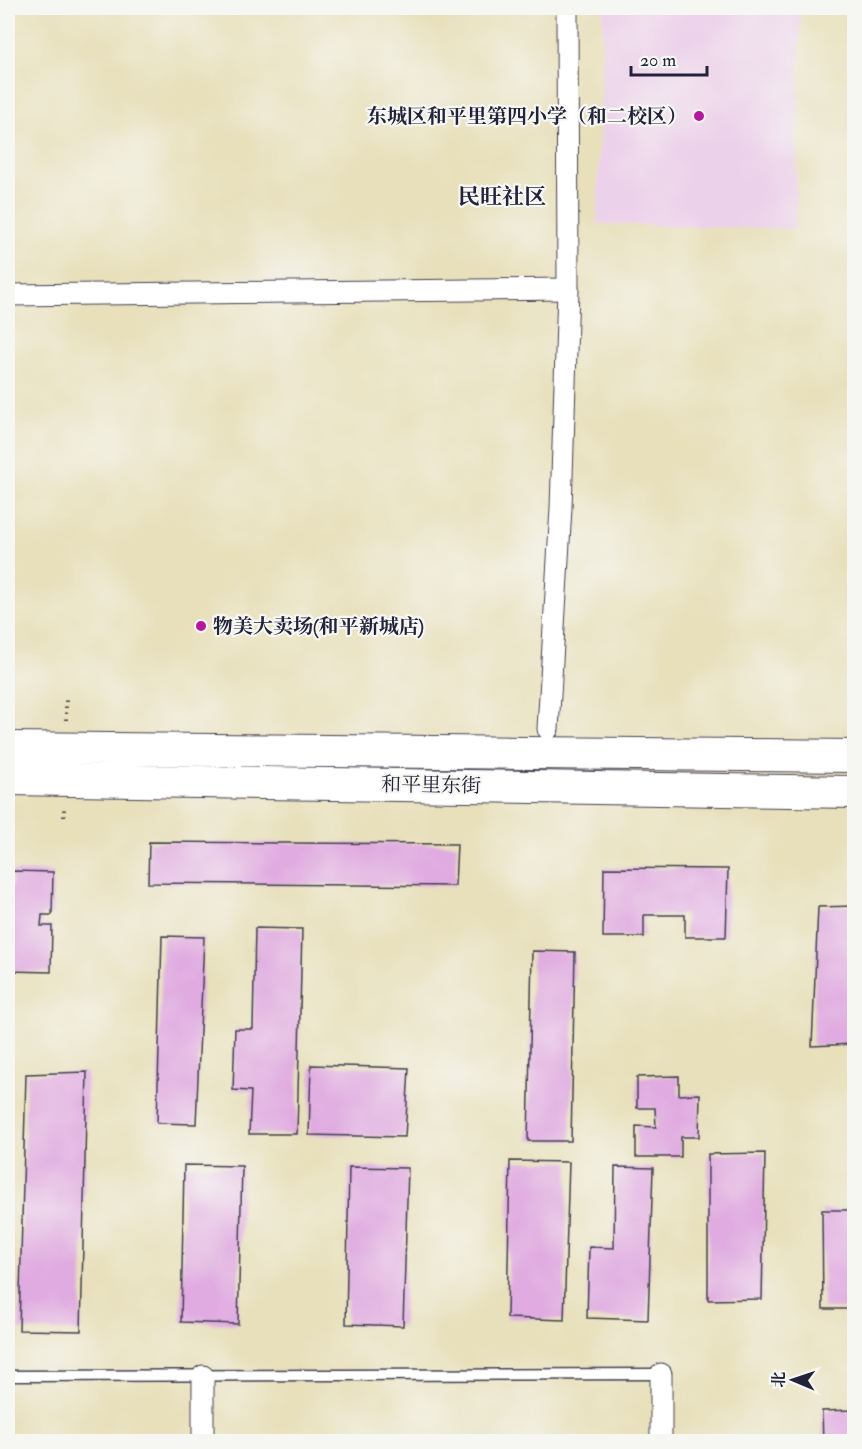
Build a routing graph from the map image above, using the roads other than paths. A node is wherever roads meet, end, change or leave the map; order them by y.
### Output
1 (567, 8) edge
2 (568, 289) junction
3 (8, 295) edge
4 (548, 729) dead end
5 (8, 748) edge
6 (855, 756) edge
7 (8, 778) edge
8 (855, 792) edge
9 (661, 1374) joint
10 (8, 1376) edge
11 (203, 1376) junction
12 (202, 1442) edge
13 (661, 1442) edge

1 - 2 street
2 - 3 street
2 - 4 street
5 - 6 street, 和平里东街
7 - 8 street, 和平里东街
9 - 11 lane
9 - 13 street
10 - 11 lane
11 - 12 street

